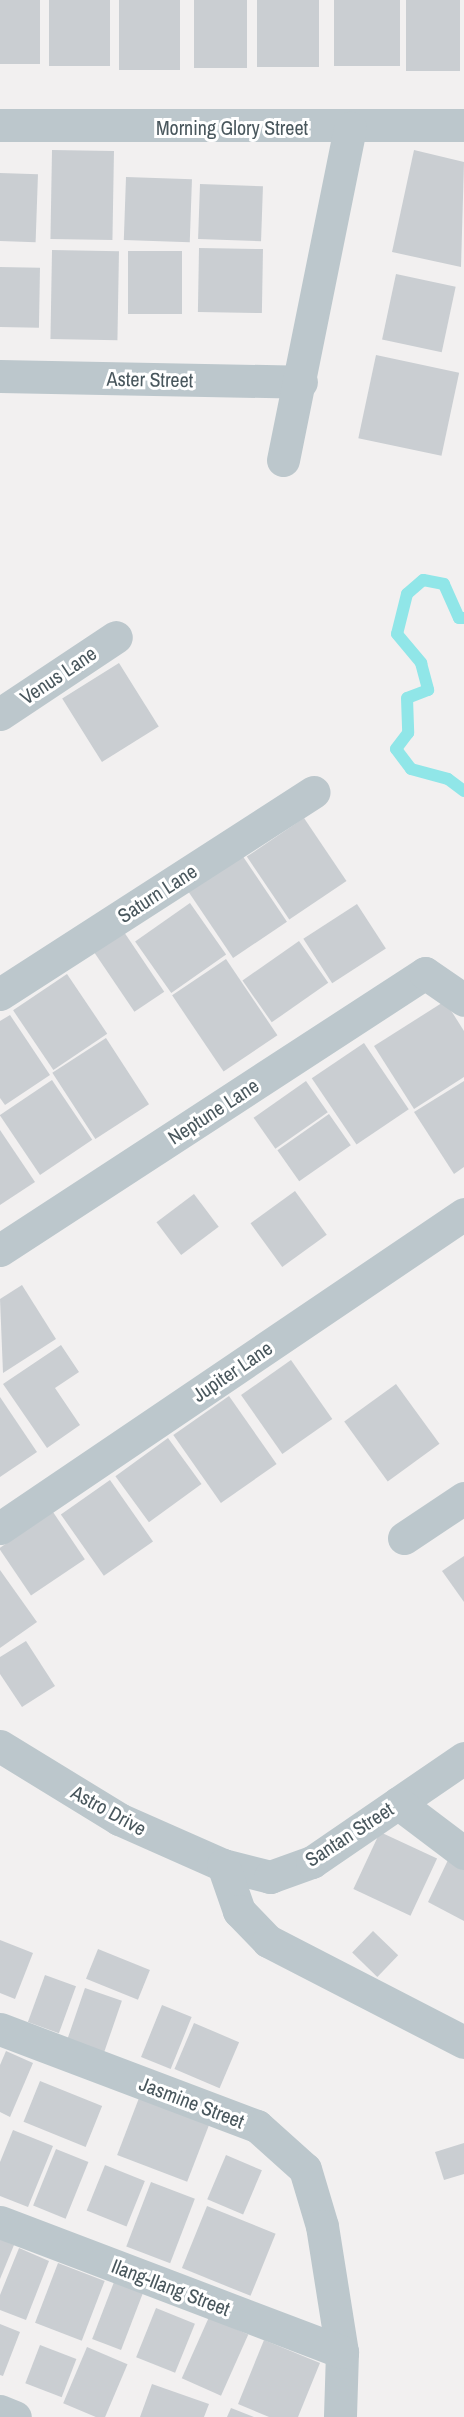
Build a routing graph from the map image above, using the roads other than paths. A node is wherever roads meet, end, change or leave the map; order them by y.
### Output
1 (0, 125) edge
2 (464, 126) edge
3 (350, 128) junction
4 (0, 375) edge
5 (301, 382) junction
6 (283, 460) dead end
7 (116, 637) dead end
8 (0, 714) edge
9 (314, 792) dead end
10 (0, 994) edge
11 (464, 1000) edge
12 (464, 1214) edge
13 (0, 1250) edge
14 (464, 1497) edge
15 (0, 1528) edge
16 (404, 1538) dead end
17 (0, 1746) edge
18 (464, 1758) edge
19 (398, 1803) junction
20 (464, 1853) edge
21 (223, 1865) junction
22 (0, 2029) edge
23 (464, 2042) edge
24 (0, 2222) edge
25 (342, 2352) junction
26 (0, 2411) edge
27 (15, 2417) edge
28 (340, 2417) edge

1 - 3 street, Morning Glory Street
2 - 3 street, Morning Glory Street
3 - 5 street
4 - 5 street, Aster Street
5 - 6 street
7 - 8 street, Venus Lane
9 - 10 street, Saturn Lane
11 - 13 street, Neptune Lane
12 - 15 street, Jupiter Lane
14 - 16 street
17 - 21 street, Astro Drive
18 - 19 street, Santan Street
19 - 20 street
19 - 21 street, Santan Street
21 - 23 street
22 - 25 street, Jasmine Street
24 - 25 street, Ilang-Ilang Street
25 - 28 street, Jasmine Street
26 - 27 street

